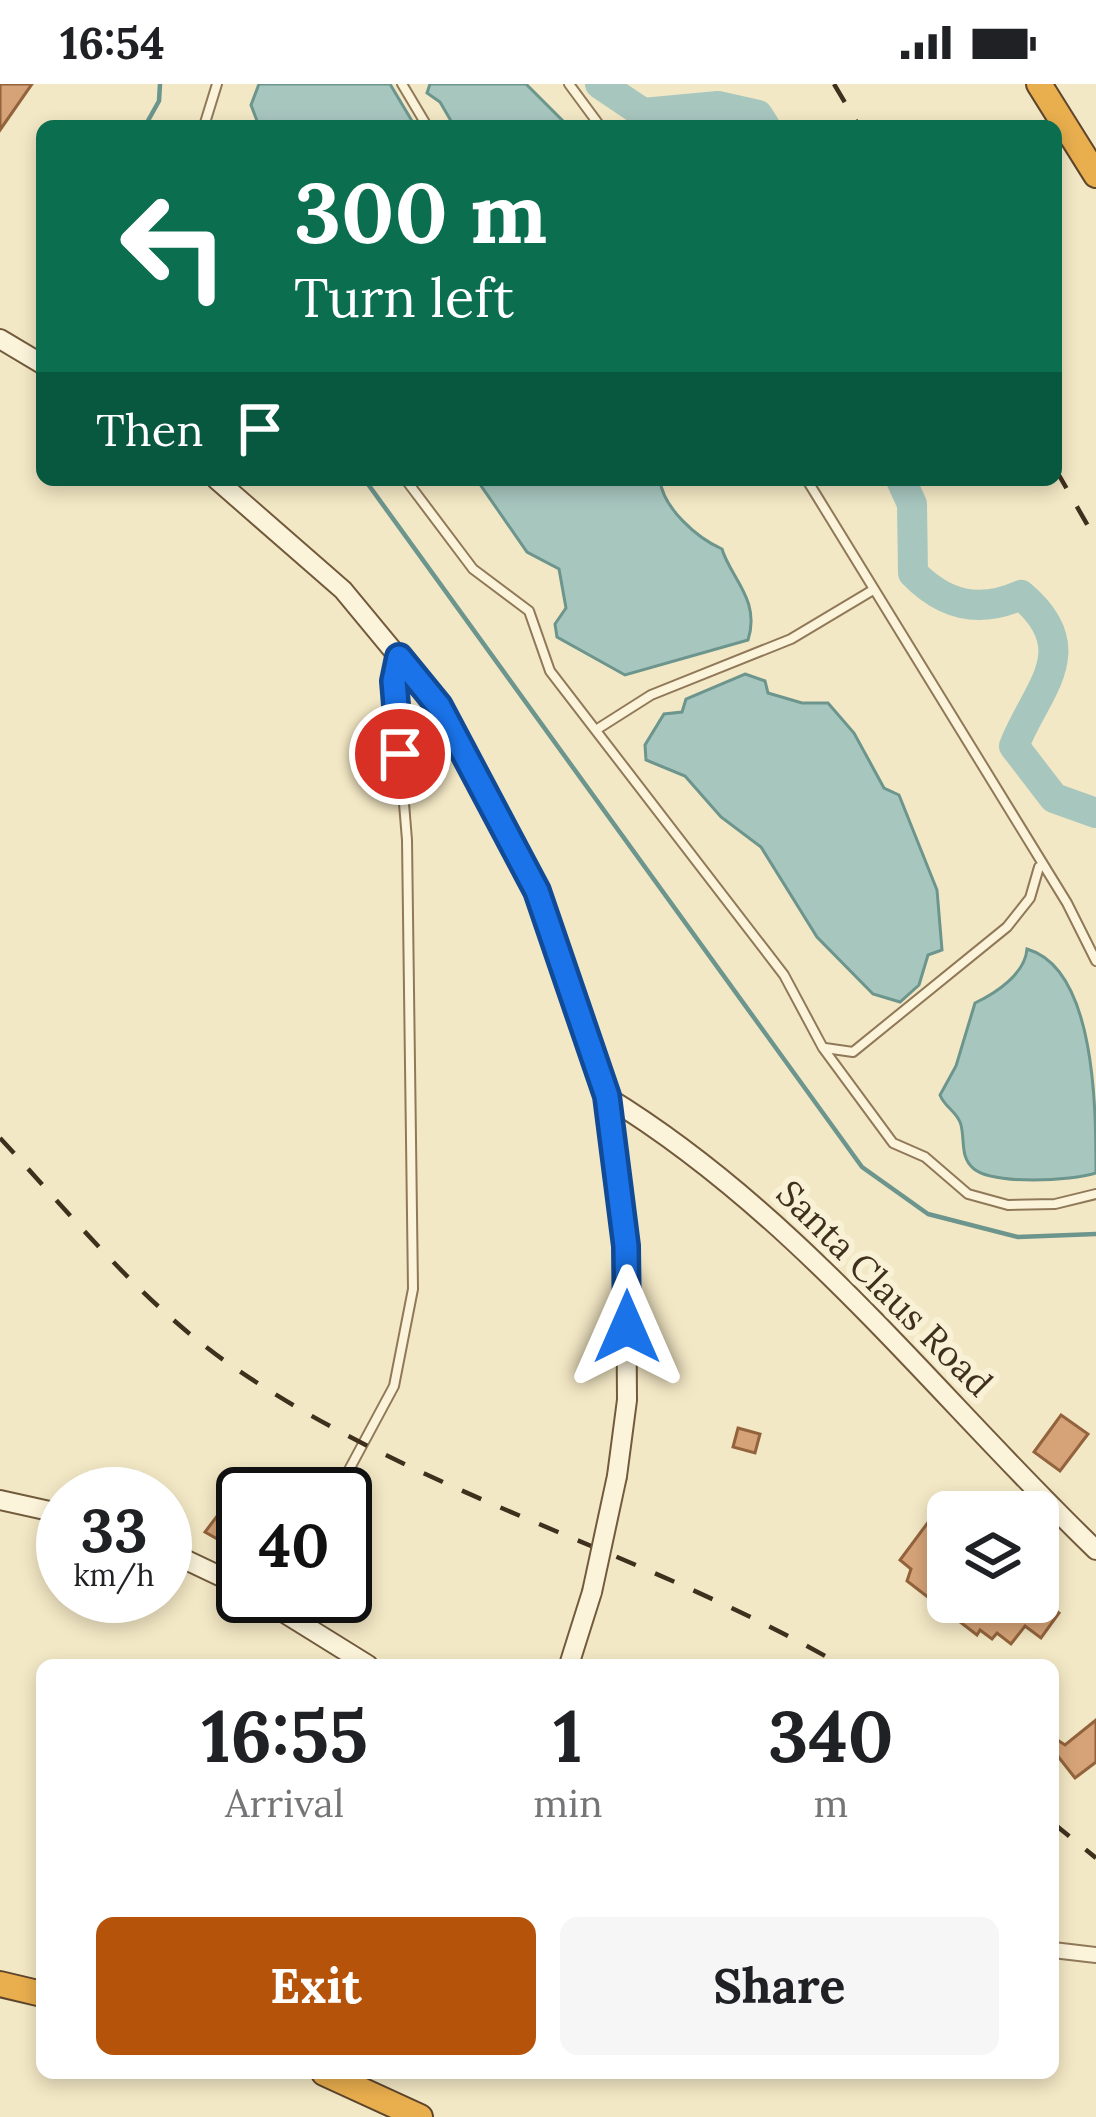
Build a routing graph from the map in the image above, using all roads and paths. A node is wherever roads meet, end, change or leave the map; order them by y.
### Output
1 (217, 84) edge
2 (403, 84) edge
3 (569, 84) edge
4 (1039, 84) edge
5 (206, 120) edge
6 (424, 120) edge
7 (596, 120) edge
8 (1062, 120) edge
9 (1062, 121) edge
10 (1096, 175) edge
11 (0, 339) edge
12 (36, 360) edge
13 (224, 486) edge
14 (410, 486) edge
15 (811, 486) edge
16 (873, 590) junction
17 (399, 657) junction
18 (599, 728) junction
19 (1039, 865) junction
20 (1096, 961) edge
21 (824, 1048) junction
22 (607, 1096) junction
23 (1096, 1194) edge
24 (351, 1467) edge
25 (0, 1500) edge
26 (36, 1508) edge
27 (1096, 1550) edge
28 (305, 1623) edge
29 (359, 1659) edge
30 (571, 1659) edge
31 (1059, 1951) edge
32 (1096, 1955) edge
33 (0, 1984) edge
34 (36, 1993) edge
35 (337, 2079) edge
36 (420, 2117) edge

1 - 5 lane
2 - 6 lane
3 - 7 lane
4 - 8 highway
9 - 10 highway
11 - 12 street
13 - 17 street
14 - 18 lane
15 - 16 lane
16 - 18 lane
16 - 19 lane
17 - 22 street
17 - 24 lane
18 - 21 lane
19 - 20 lane
19 - 21 lane
21 - 23 lane
22 - 27 street, Santa Claus Road
22 - 30 street, bridge
25 - 26 street
28 - 29 street
31 - 32 street
33 - 34 highway
35 - 36 highway

